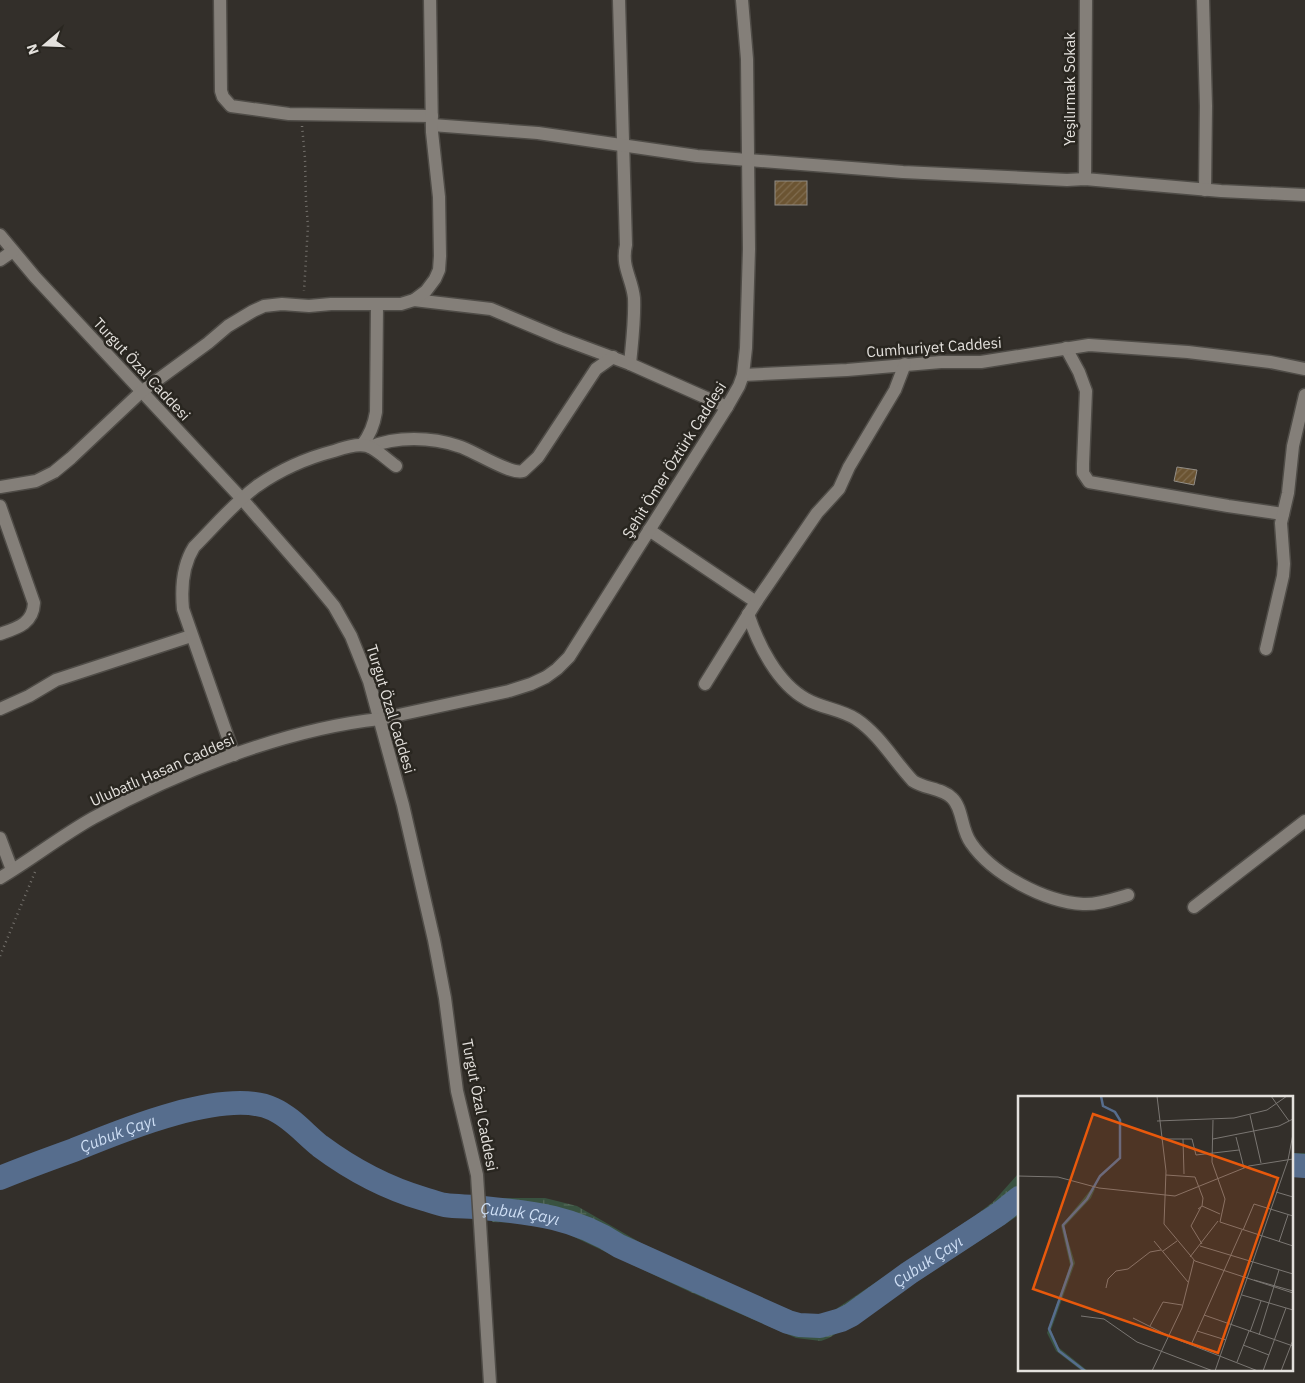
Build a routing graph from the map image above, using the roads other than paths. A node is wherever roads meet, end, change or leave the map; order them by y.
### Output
1 (220, 0) edge
2 (430, 0) edge
3 (619, 0) edge
4 (742, 0) edge
5 (1086, 0) edge
6 (1203, 0) edge
7 (432, 120) junction
8 (625, 145) junction
9 (748, 159) junction
10 (1085, 179) junction
11 (1205, 190) junction
12 (1305, 195) edge
13 (0, 235) edge
14 (13, 252) junction
15 (0, 260) edge
16 (414, 300) junction
17 (377, 305) junction
18 (1066, 348) junction
19 (613, 357) junction
20 (630, 364) junction
21 (905, 364) junction
22 (1305, 369) edge
23 (742, 375) junction
24 (141, 392) junction
25 (1305, 395) edge
26 (727, 407) junction
27 (366, 446) junction
28 (396, 466) dead end
29 (0, 487) edge
30 (242, 499) junction
31 (0, 506) edge
32 (1283, 514) junction
33 (649, 530) junction
34 (756, 602) junction
35 (748, 614) junction
36 (0, 634) edge
37 (191, 636) junction
38 (1266, 649) dead end
39 (705, 684) dead end
40 (0, 709) edge
41 (380, 719) junction
42 (234, 755) junction
43 (1305, 821) edge
44 (0, 838) edge
45 (12, 870) junction
46 (0, 878) edge
47 (1128, 895) dead end
48 (1194, 907) dead end
49 (490, 1383) edge

1 - 7 street
2 - 7 street
3 - 8 street
4 - 9 street, Şehit Ömer Öztürk Caddesi
5 - 10 street, Yeşilırmak Sokak
6 - 11 street
7 - 8 street
7 - 16 street
8 - 9 street
8 - 20 street
9 - 10 street
9 - 23 street, Şehit Ömer Öztürk Caddesi
10 - 11 street
11 - 12 street
13 - 14 street, Turgut Özal Caddesi
14 - 15 street
14 - 24 street, Turgut Özal Caddesi
16 - 17 street
16 - 19 street
17 - 24 street
17 - 27 street
18 - 21 street, Cumhuriyet Caddesi
18 - 22 street, Cumhuriyet Caddesi
18 - 32 street
19 - 20 street
19 - 27 street
20 - 26 street
21 - 23 street, Cumhuriyet Caddesi
21 - 34 street
23 - 26 street, Şehit Ömer Öztürk Caddesi
24 - 29 street
24 - 30 street, Turgut Özal Caddesi
25 - 32 street
26 - 33 street, Şehit Ömer Öztürk Caddesi
27 - 28 street
27 - 30 street
30 - 37 street
30 - 41 street, Turgut Özal Caddesi
31 - 36 street
32 - 38 street
33 - 34 street
33 - 41 street, Şehit Ömer Öztürk Caddesi
34 - 35 street
35 - 39 street
35 - 47 street
37 - 40 street
37 - 42 street
41 - 42 street, Ulubatlı Hasan Caddesi
41 - 49 street, Turgut Özal Caddesi
42 - 45 street, Ulubatlı Hasan Caddesi
43 - 48 street
44 - 45 street
45 - 46 street, Ulubatlı Hasan Caddesi

